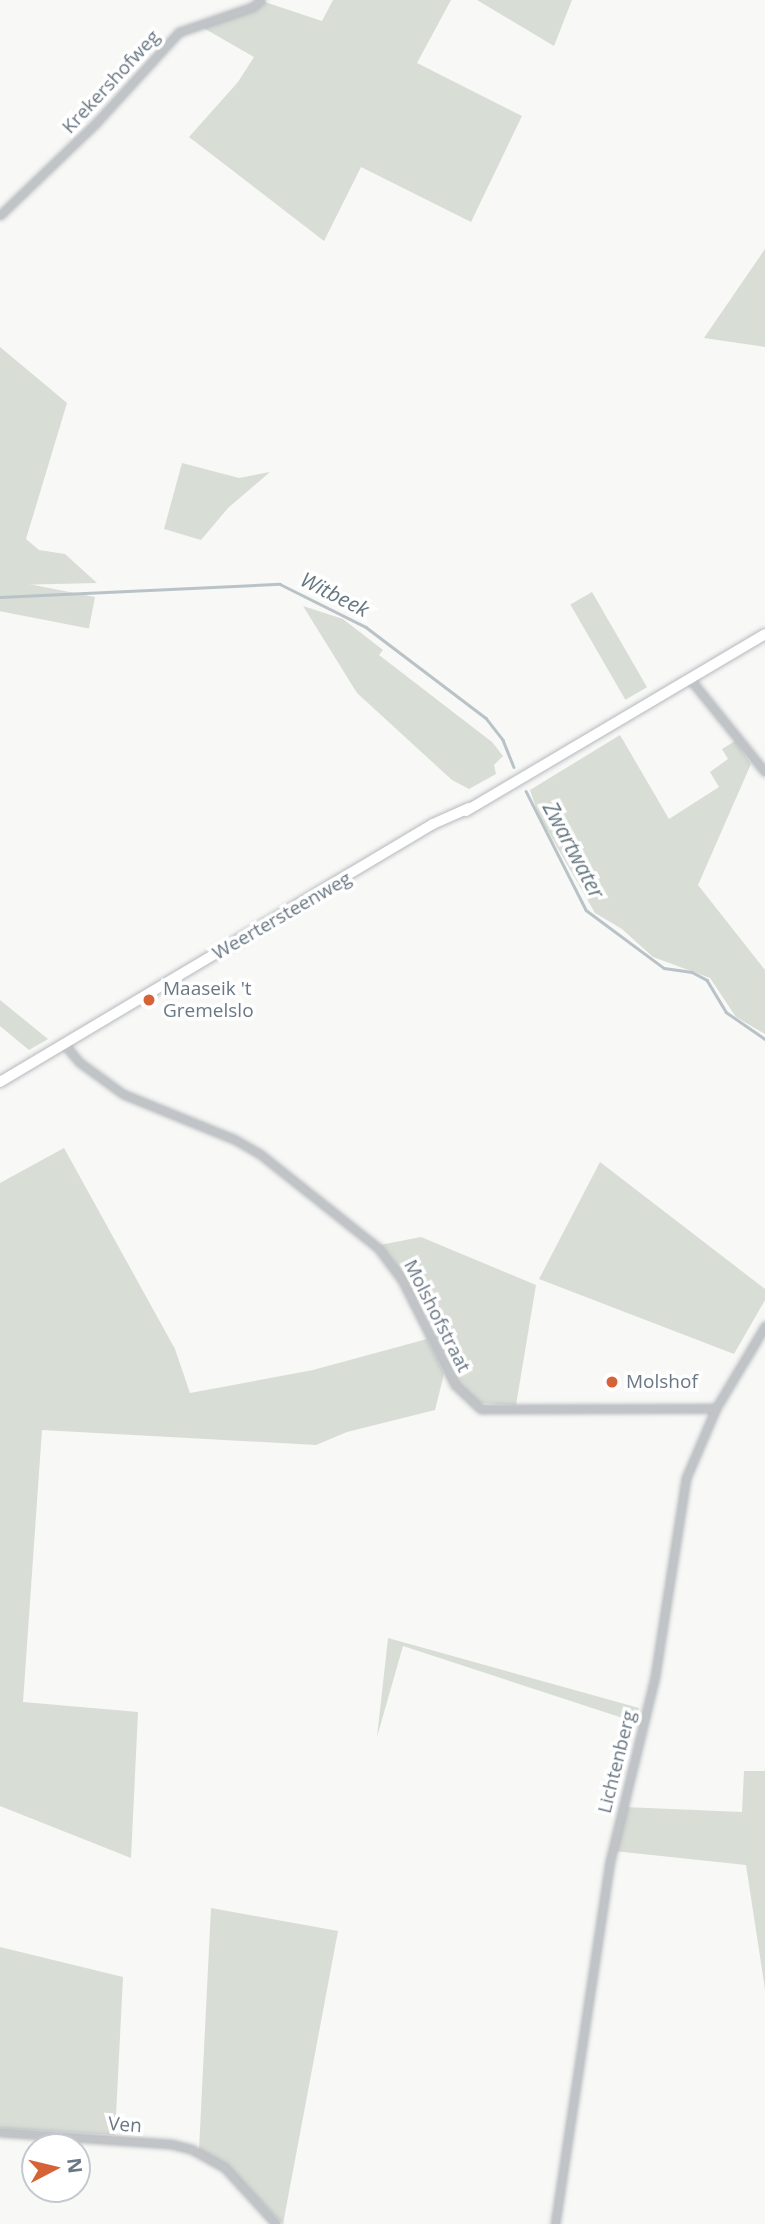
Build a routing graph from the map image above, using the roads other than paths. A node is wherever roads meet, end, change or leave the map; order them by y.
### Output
1 (261, 0) edge
2 (0, 215) edge
3 (765, 635) edge
4 (690, 679) junction
5 (765, 772) edge
6 (64, 1044) junction
7 (0, 1082) edge
8 (765, 1326) edge
9 (716, 1408) junction
10 (0, 2132) edge
11 (276, 2224) edge
12 (555, 2224) edge

1 - 2 street, Krekershofweg
3 - 4 main road, Weertersteenweg
4 - 5 street
4 - 6 main road, Weertersteenweg
6 - 7 main road, Weertersteenweg
6 - 9 street, Molshofstraat
8 - 9 street, Lichtenberg
9 - 12 street, Lichtenberg
10 - 11 street, Ven

